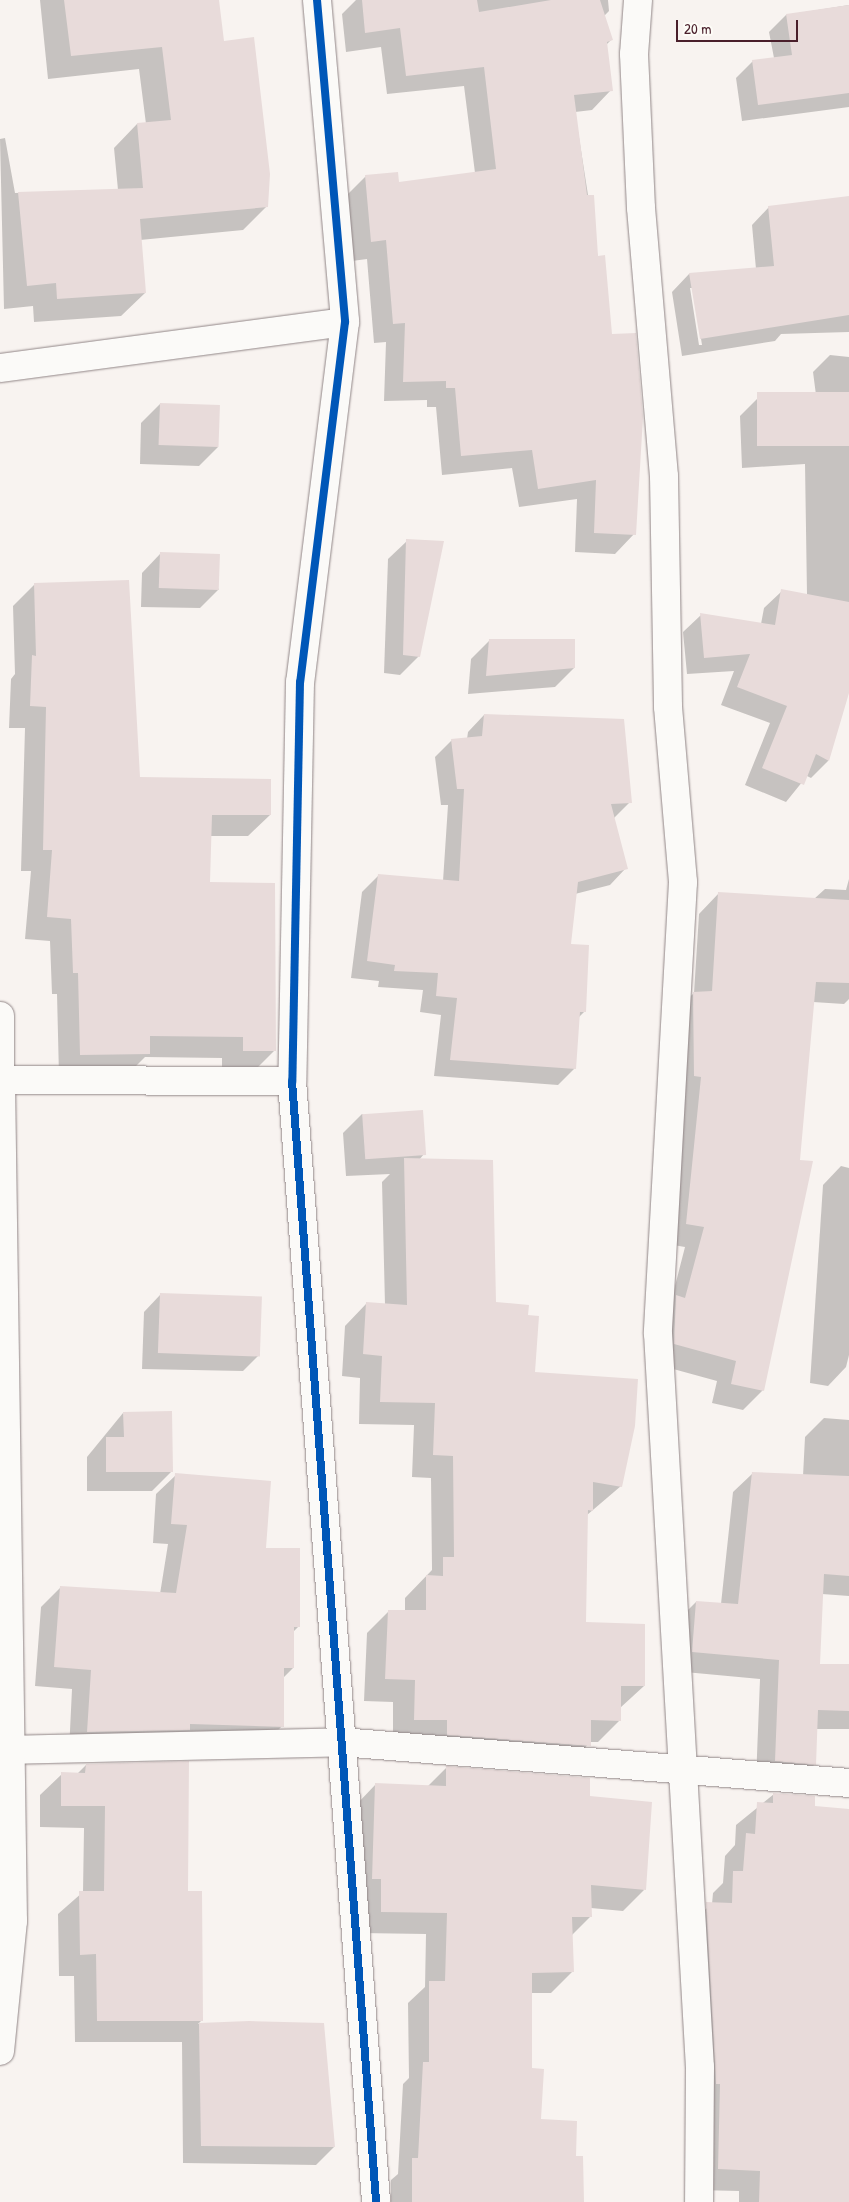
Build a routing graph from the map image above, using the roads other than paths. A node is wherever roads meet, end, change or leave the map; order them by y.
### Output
1 (317, 0) edge
2 (638, 0) edge
3 (345, 322) junction
4 (0, 368) edge
5 (0, 1016) edge
6 (1, 1080) edge
7 (292, 1081) junction
8 (342, 1742) junction
9 (6, 1750) edge
10 (682, 1767) junction
11 (849, 1783) edge
12 (0, 2051) edge
13 (376, 2202) edge
14 (699, 2202) edge

1 - 3 street
2 - 10 street
3 - 4 street
3 - 7 street
5 - 6 street
6 - 7 street
6 - 9 street
7 - 8 street
8 - 9 street
8 - 10 street
8 - 13 street
9 - 12 street
10 - 11 street
10 - 14 street

